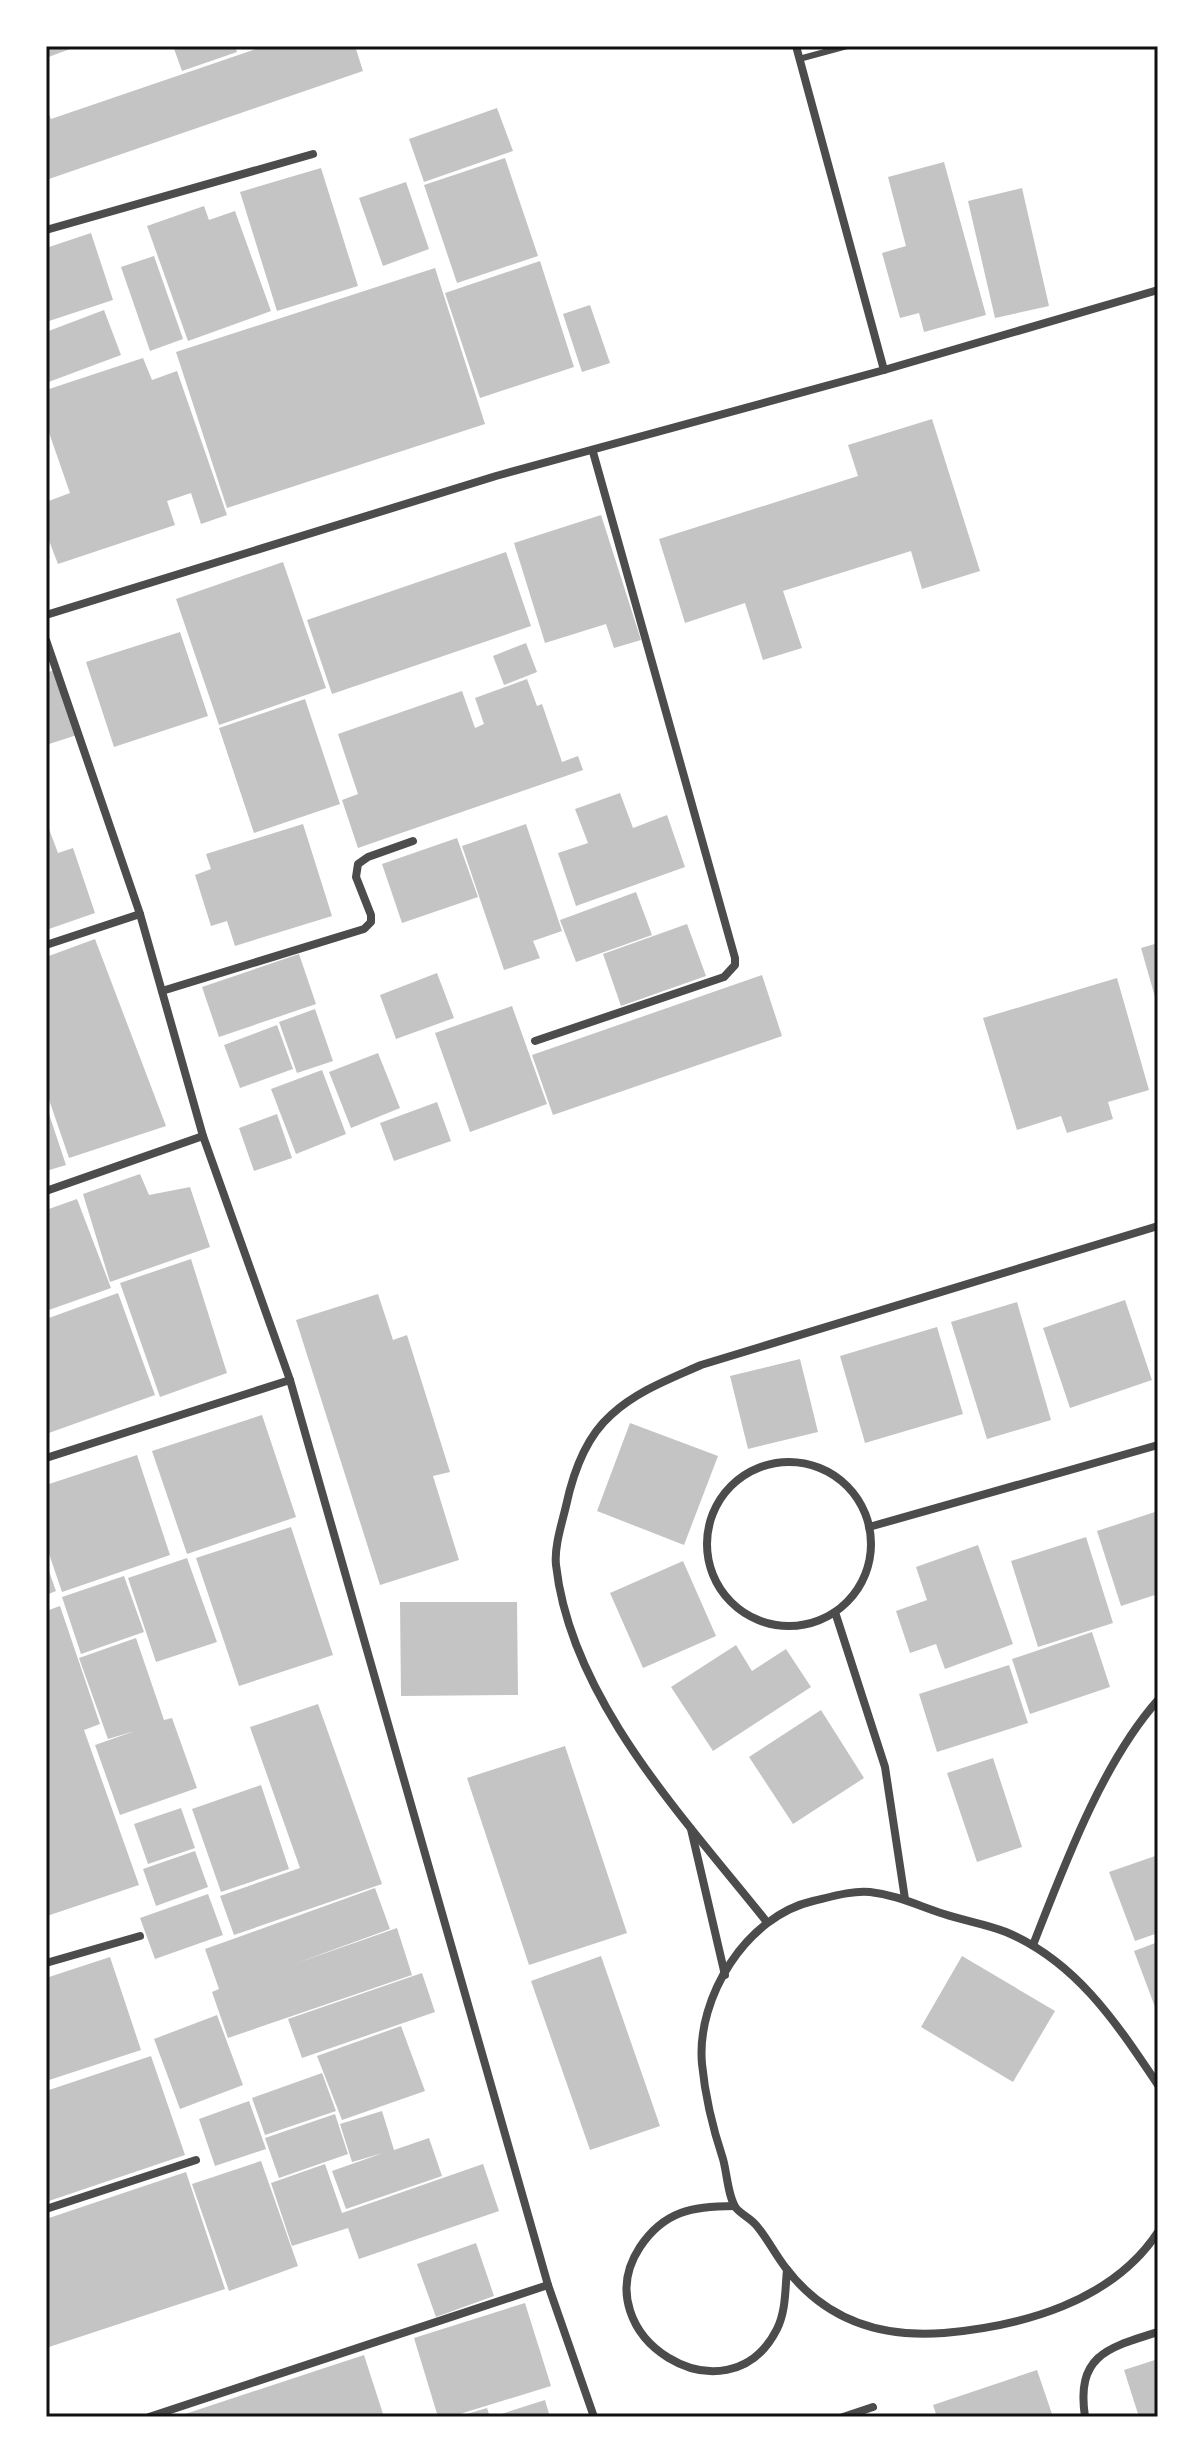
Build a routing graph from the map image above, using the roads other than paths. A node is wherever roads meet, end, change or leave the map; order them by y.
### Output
1 (796, 46) edge
2 (847, 46) edge
3 (799, 59) junction
4 (313, 154) dead end
5 (46, 230) edge
6 (1158, 290) edge
7 (884, 370) junction
8 (593, 452) junction
9 (46, 615) edge
10 (46, 640) edge
11 (413, 841) dead end
12 (140, 914) junction
13 (46, 945) edge
14 (162, 991) junction
15 (535, 1041) dead end
16 (203, 1136) junction
17 (46, 1191) edge
18 (1158, 1226) edge
19 (290, 1380) junction
20 (1158, 1445) edge
21 (46, 1458) edge
22 (869, 1527) junction
23 (835, 1612) junction
24 (1158, 1700) edge
25 (690, 1825) junction
26 (905, 1899) junction
27 (766, 1921) junction
28 (140, 1936) dead end
29 (1033, 1945) junction
30 (46, 1963) edge
31 (725, 1975) junction
32 (1158, 2085) edge
33 (196, 2160) dead end
34 (734, 2206) junction
35 (46, 2209) edge
36 (1158, 2232) edge
37 (787, 2270) junction
38 (548, 2285) junction
39 (1158, 2332) edge
40 (873, 2407) dead end
41 (149, 2417) edge
42 (594, 2417) edge
43 (843, 2417) edge
44 (1085, 2417) edge

1 - 3 street
2 - 3 lane
3 - 7 street
4 - 5 street
6 - 7 street
7 - 8 street
8 - 9 street
8 - 15 street
10 - 12 street
11 - 14 street
12 - 13 street
12 - 14 street
14 - 16 street
16 - 17 street
16 - 19 street
18 - 25 street
19 - 21 street
19 - 38 street
20 - 22 street
22 - 23 street
22 - 23 street
23 - 26 street
24 - 29 street
25 - 27 street
25 - 31 street
26 - 27 street
26 - 29 street
27 - 31 street
28 - 30 street
29 - 32 street
31 - 34 street
33 - 35 street
34 - 37 street
34 - 37 street
36 - 37 street
38 - 41 street
38 - 42 street
39 - 44 street
40 - 43 street

